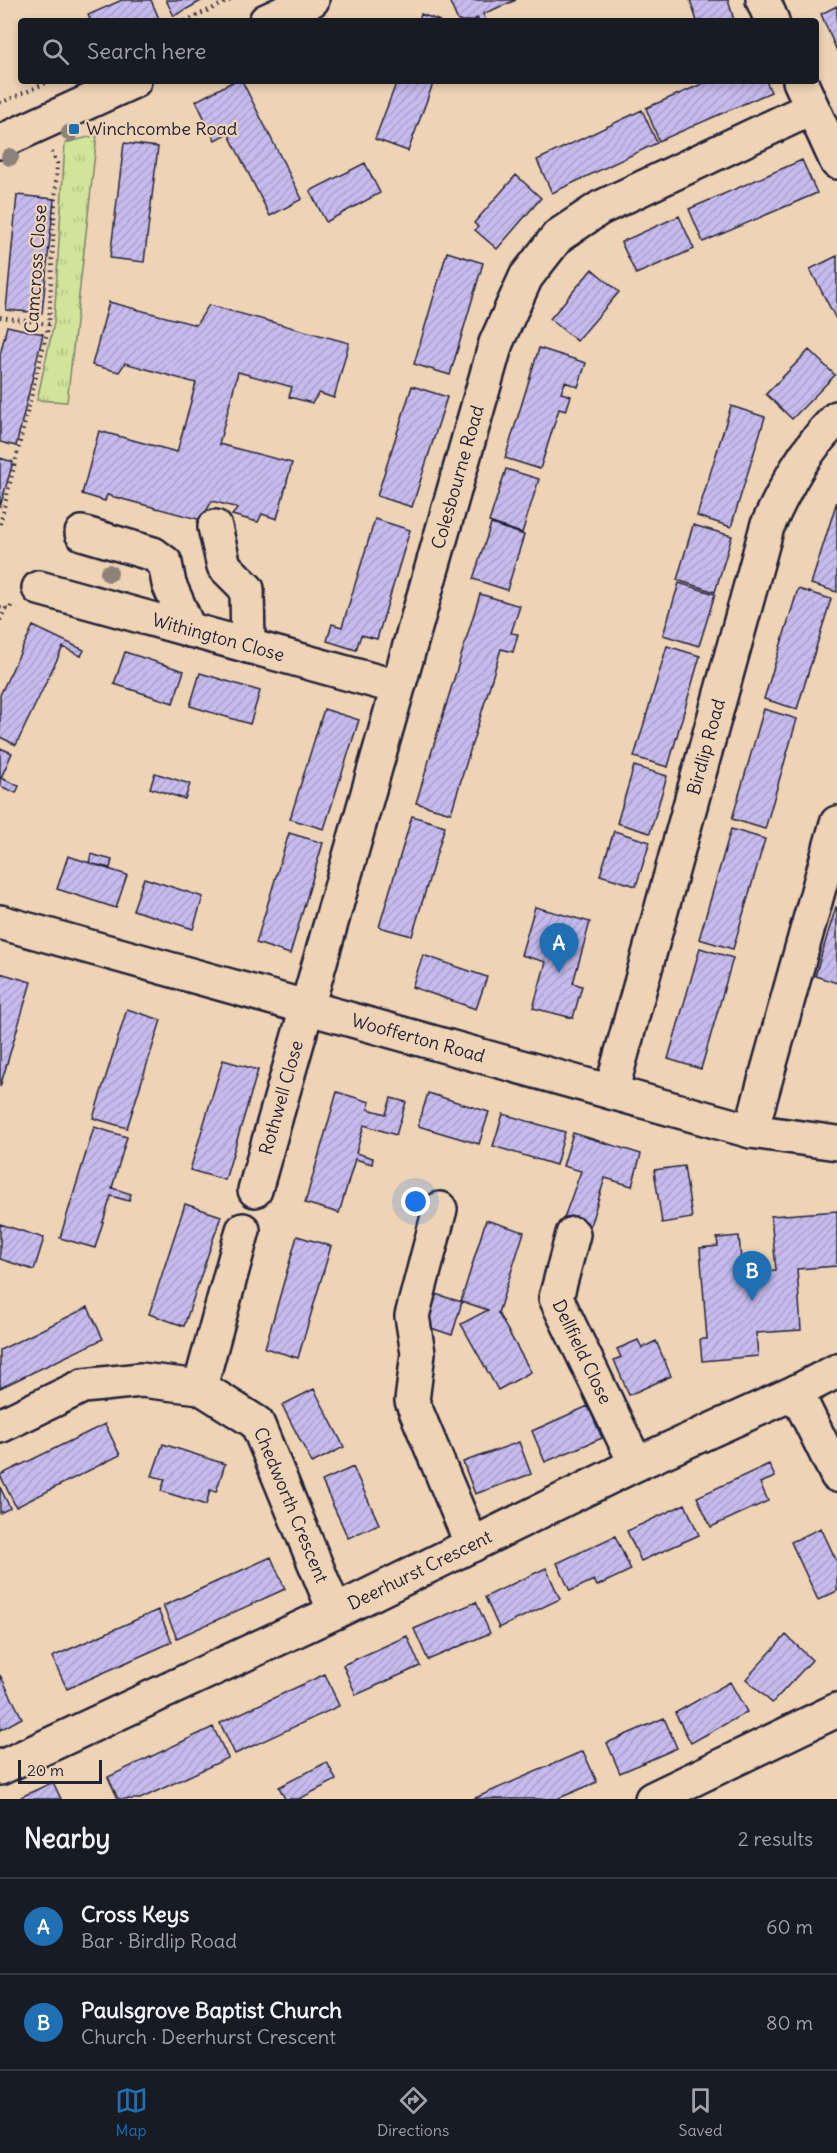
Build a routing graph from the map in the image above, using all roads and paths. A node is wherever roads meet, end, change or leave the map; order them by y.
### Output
1 (231, 0) edge
2 (312, 0) edge
3 (763, 0) edge
4 (192, 18) edge
5 (273, 18) edge
6 (771, 18) edge
7 (44, 84) edge
8 (127, 84) edge
9 (806, 94) edge
10 (0, 103) edge
11 (40, 123) junction
12 (0, 142) edge
13 (837, 162) edge
14 (0, 317) edge
15 (49, 324) junction
16 (837, 418) edge
17 (0, 524) edge
18 (214, 527) dead end
19 (82, 533) dead end
20 (39, 588) dead end
21 (6, 608) dead end
22 (0, 620) edge
23 (189, 630) junction
24 (248, 646) junction
25 (397, 687) junction
26 (837, 823) edge
27 (0, 922) edge
28 (307, 1006) junction
29 (611, 1092) junction
30 (751, 1131) junction
31 (837, 1143) edge
32 (255, 1190) dead end
33 (440, 1209) dead end
34 (243, 1230) dead end
35 (573, 1234) dead end
36 (837, 1371) edge
37 (200, 1387) junction
38 (796, 1392) junction
39 (0, 1426) edge
40 (636, 1464) junction
41 (837, 1475) edge
42 (472, 1545) junction
43 (335, 1612) junction
44 (837, 1710) edge
45 (0, 1768) edge
46 (652, 1799) edge

1 - 4 path
2 - 5 street
3 - 6 street
7 - 10 path
8 - 11 street
9 - 13 street
9 - 25 street, Colesbourne Road
11 - 12 street
11 - 15 path, Camcross Close
14 - 15 path
15 - 17 path, Camcross Close
16 - 29 street, Birdlip Road
18 - 24 street
19 - 23 street
20 - 23 street, Withington Close
21 - 22 path
23 - 24 street, Withington Close
24 - 25 street, Withington Close
25 - 28 street, Colesbourne Road
26 - 30 street
27 - 28 street, Woofferton Road
28 - 29 street, Woofferton Road
28 - 32 street, Rothwell Close
29 - 30 street, Woofferton Road
30 - 31 street, Woofferton Road
33 - 42 street
34 - 37 street
35 - 40 street, Dellfield Close
36 - 38 street, Deerhurst Crescent
37 - 39 street, Chedworth Crescent
37 - 43 street, Chedworth Crescent
38 - 40 street, Deerhurst Crescent
38 - 41 street
40 - 42 street, Deerhurst Crescent
42 - 43 street, Deerhurst Crescent
43 - 45 street, Deerhurst Crescent
44 - 46 street

